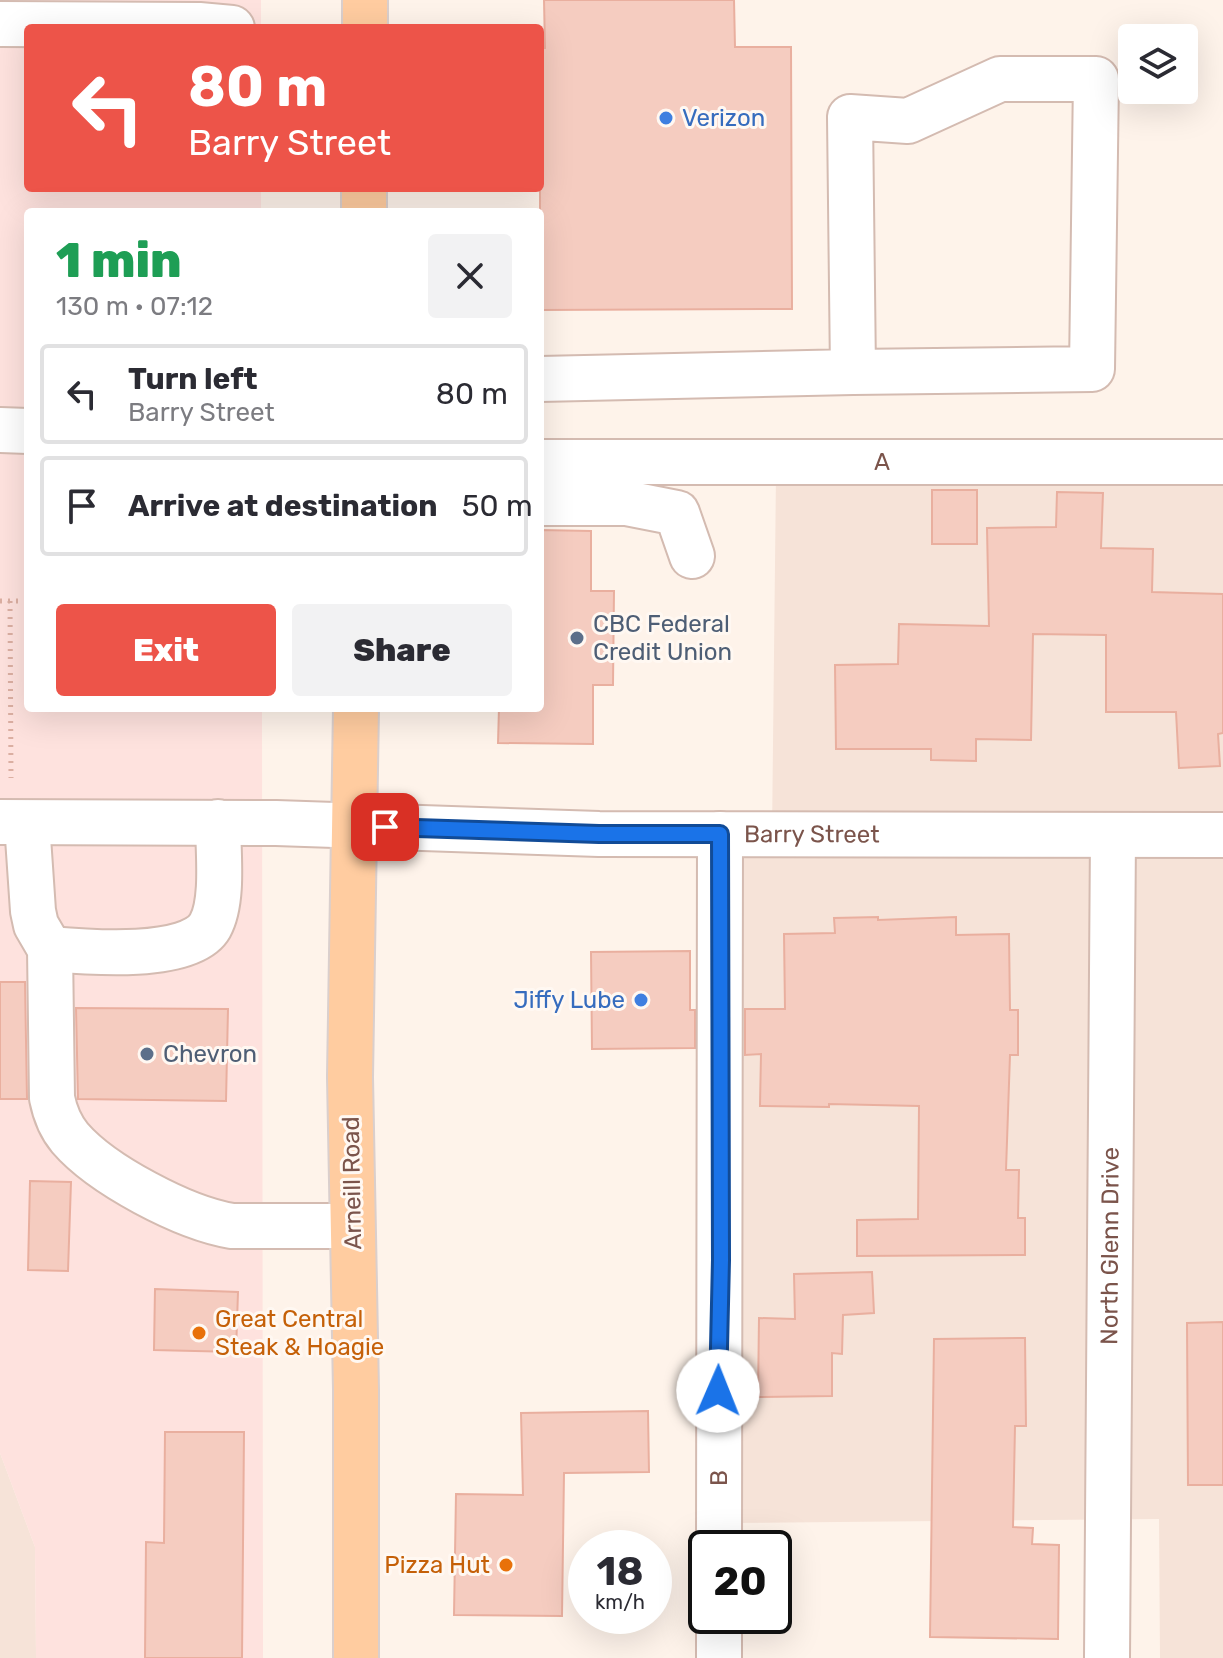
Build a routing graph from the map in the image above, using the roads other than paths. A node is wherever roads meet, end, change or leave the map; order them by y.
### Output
1 (365, 0) edge
2 (0, 24) edge
3 (24, 24) edge
4 (365, 24) edge
5 (853, 372) junction
6 (544, 379) edge
7 (0, 430) edge
8 (24, 431) edge
9 (544, 462) edge
10 (1223, 462) edge
11 (544, 503) edge
12 (692, 556) dead end
13 (356, 712) edge
14 (13, 811) edge
15 (218, 822) junction
16 (354, 826) junction
17 (720, 834) junction
18 (1113, 835) junction
19 (1223, 835) edge
20 (50, 949) junction
21 (352, 1226) junction
22 (719, 1530) edge
23 (719, 1634) edge
24 (356, 1658) edge
25 (719, 1658) edge
26 (1107, 1658) edge

1 - 4 main road
2 - 3 street
5 - 5 street
5 - 6 street
7 - 8 street
9 - 10 street, A
11 - 12 street
13 - 16 main road, Arneill Road
14 - 15 street, Barry Street
14 - 20 street
15 - 16 street, Barry Street
15 - 20 street
16 - 17 street, Barry Street
16 - 21 main road, Arneill Road
17 - 18 street, Barry Street
17 - 22 street, B
18 - 19 street, Barry Street
18 - 26 street, North Glenn Drive
20 - 21 street
21 - 24 main road, Arneill Road
23 - 25 street

